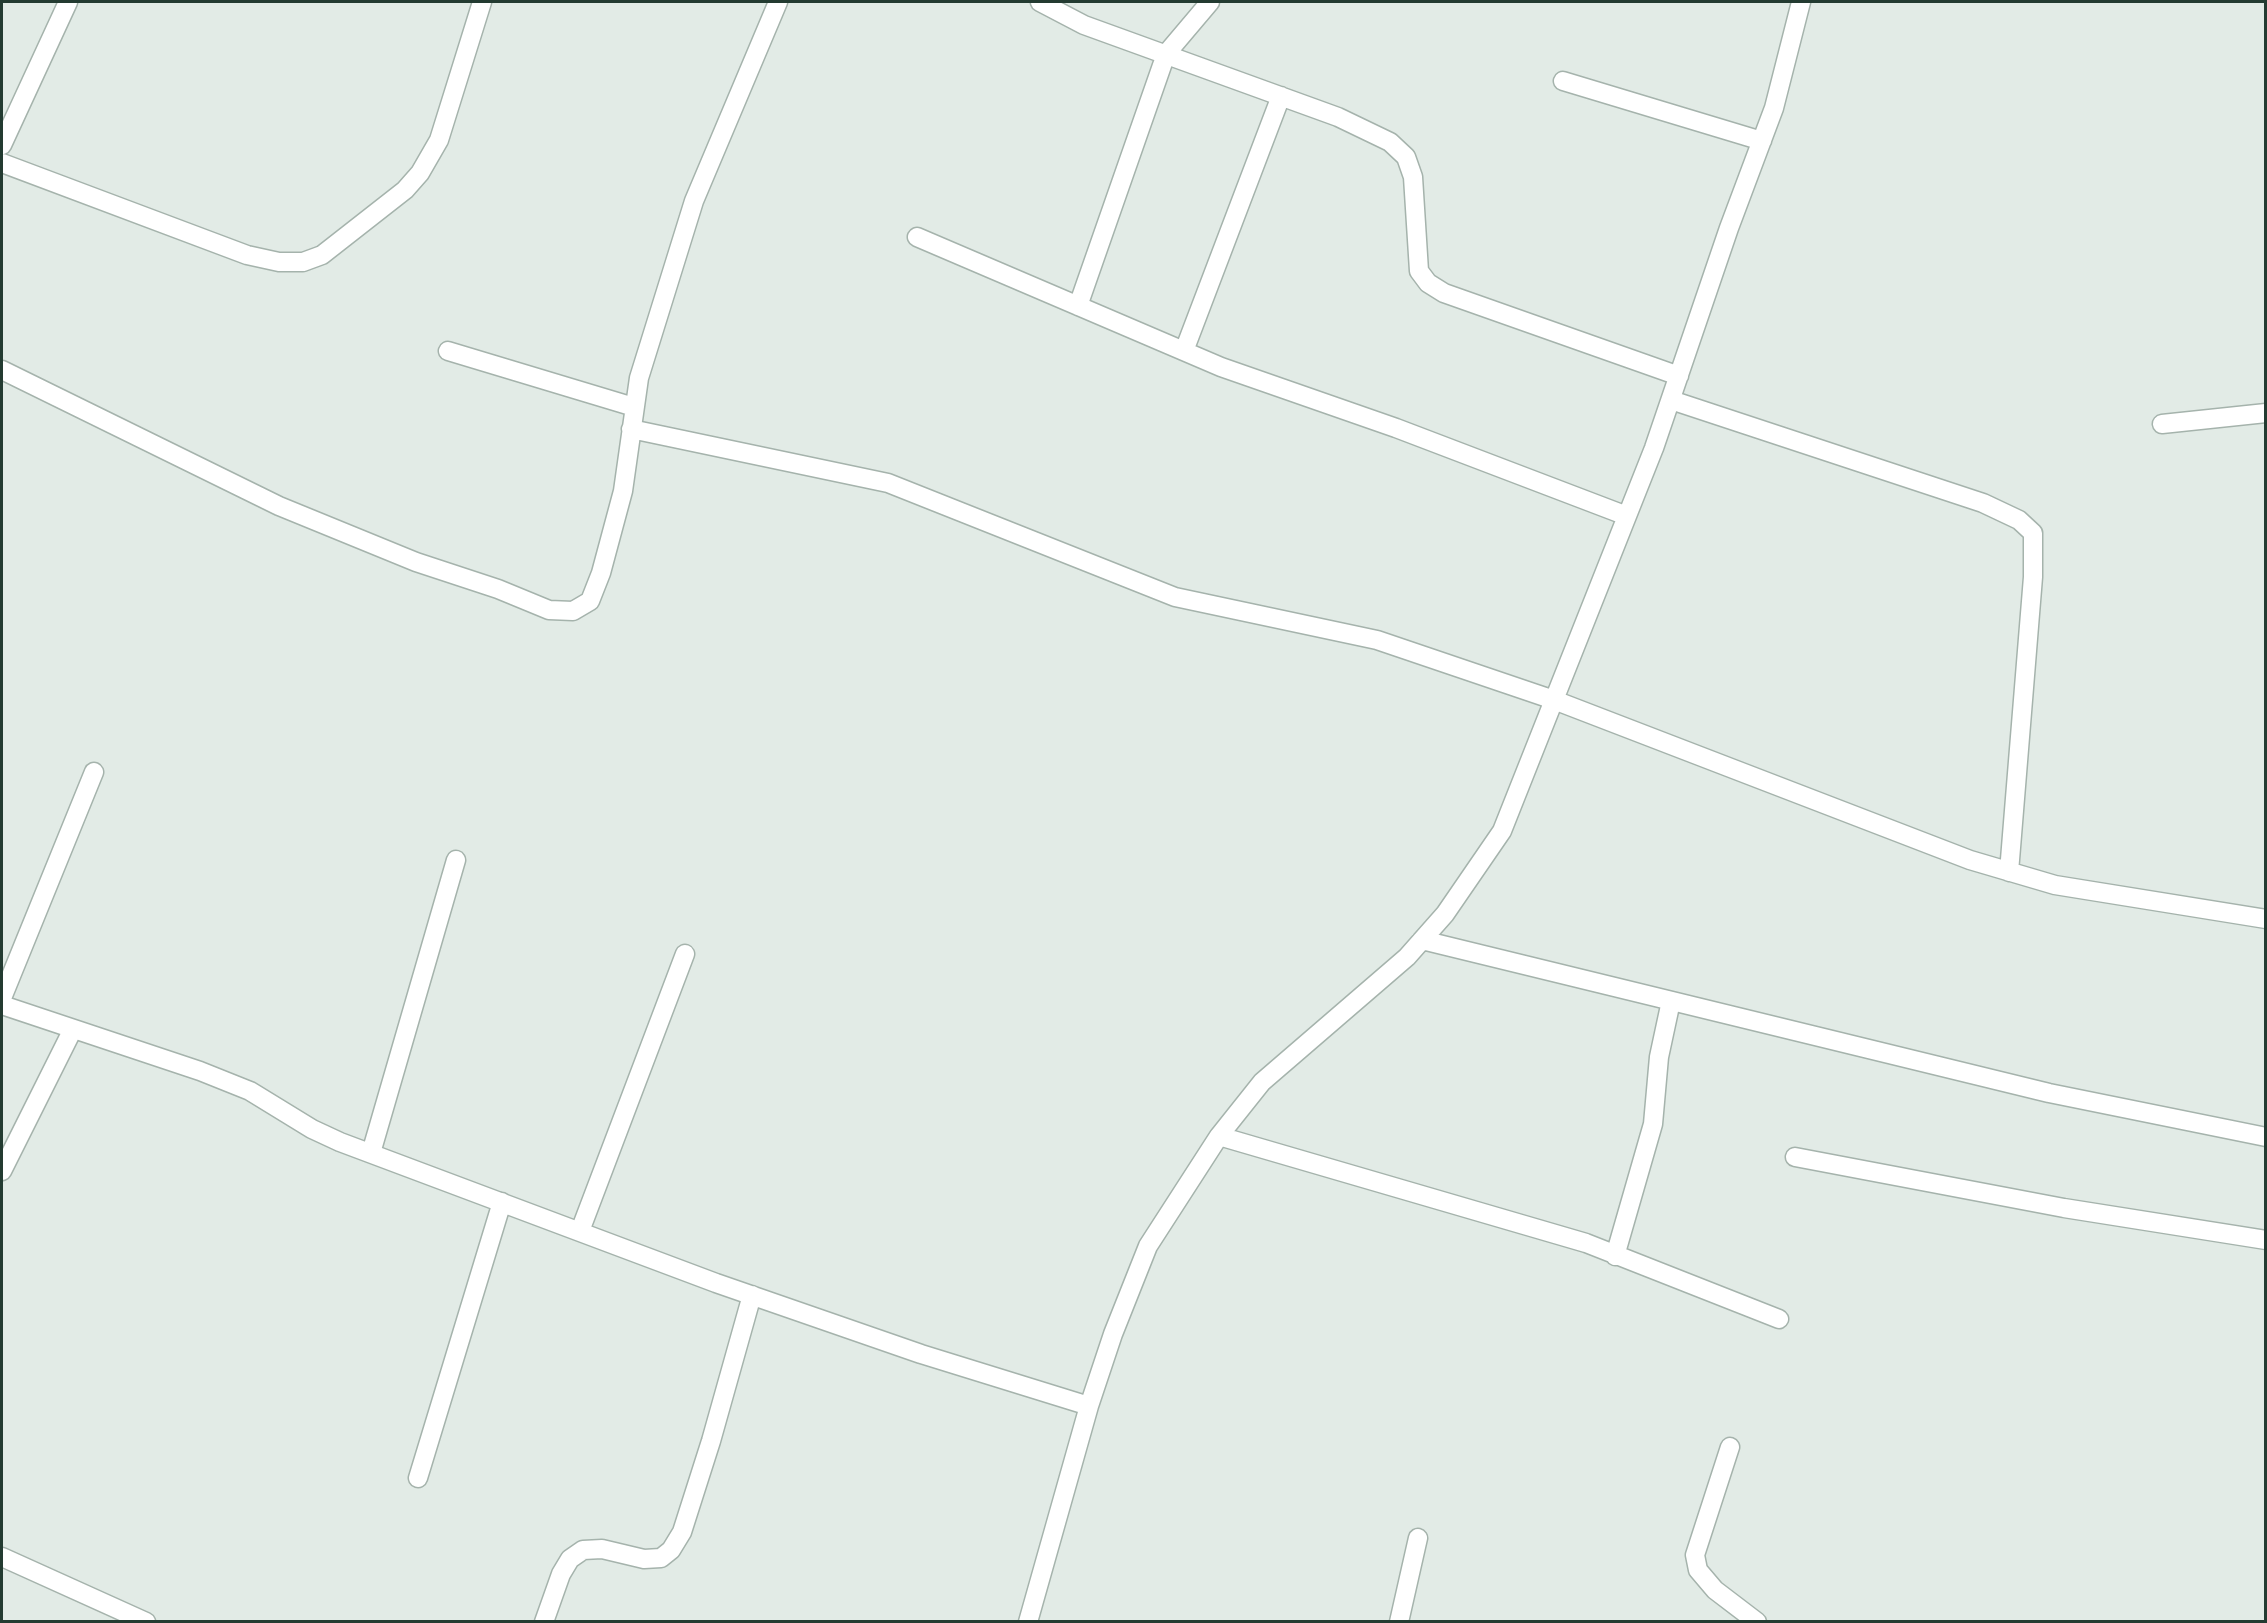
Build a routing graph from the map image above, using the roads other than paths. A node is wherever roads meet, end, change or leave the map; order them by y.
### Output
1 (68, 2) edge
2 (482, 2) edge
3 (778, 2) edge
4 (1040, 2) edge
5 (1210, 2) edge
6 (1801, 2) edge
7 (1166, 54) junction
8 (1563, 81) dead end
9 (1281, 96) junction
10 (1762, 141) junction
11 (2, 145) edge
12 (2, 163) edge
13 (917, 237) dead end
14 (1078, 306) junction
15 (448, 351) dead end
16 (1184, 351) junction
17 (2, 370) edge
18 (1679, 376) junction
19 (1671, 400) junction
20 (634, 407) junction
21 (2265, 413) edge
22 (2162, 424) dead end
23 (631, 429) junction
24 (1627, 516) junction
25 (1554, 700) junction
26 (94, 772) dead end
27 (456, 860) dead end
28 (2009, 872) junction
29 (2265, 919) edge
30 (1422, 940) junction
31 (686, 954) dead end
32 (2, 998) edge
33 (1671, 1001) junction
34 (2, 1005) edge
35 (73, 1029) junction
36 (1219, 1136) junction
37 (2265, 1137) edge
38 (371, 1153) junction
39 (1795, 1157) dead end
40 (2, 1171) edge
41 (502, 1202) junction
42 (580, 1231) junction
43 (2265, 1240) edge
44 (1615, 1256) junction
45 (752, 1295) junction
46 (1779, 1319) dead end
47 (1089, 1406) junction
48 (1730, 1447) dead end
49 (418, 1478) dead end
50 (1418, 1538) dead end
51 (2, 1557) edge
52 (146, 1622) edge
53 (544, 1622) edge
54 (1028, 1622) edge
55 (1399, 1622) edge
56 (1757, 1622) edge

1 - 11 street
2 - 12 street
3 - 20 street
4 - 7 street
5 - 7 street
6 - 10 street
7 - 9 street
7 - 14 street
8 - 10 street
9 - 16 street
9 - 18 street
10 - 18 street
13 - 14 street
14 - 16 street
15 - 20 street
16 - 24 street
17 - 23 street
18 - 19 street
19 - 24 street
19 - 28 street
20 - 23 street
21 - 22 street
23 - 25 street
24 - 25 street
25 - 28 street
25 - 30 street
26 - 32 street
27 - 38 street
28 - 29 street
30 - 33 street
30 - 36 street
31 - 42 street
33 - 37 street
33 - 44 street
34 - 35 street
35 - 38 street
35 - 40 street
36 - 44 street
36 - 47 street
38 - 41 street
39 - 43 street
41 - 42 street
41 - 49 street
42 - 45 street
44 - 46 street
45 - 47 street
45 - 53 street
47 - 54 street
48 - 56 street
50 - 55 street
51 - 52 street

